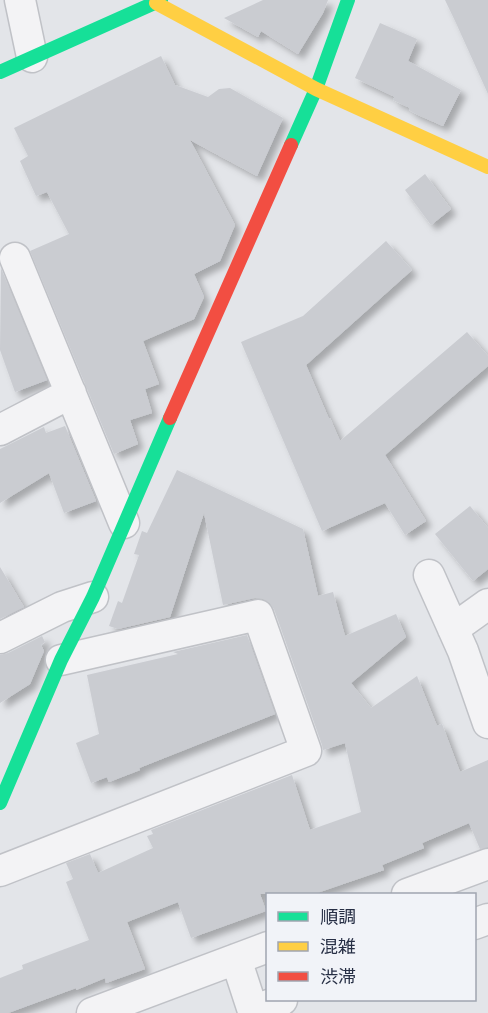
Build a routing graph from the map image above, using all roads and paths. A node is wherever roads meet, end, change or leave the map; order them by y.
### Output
1 (20, 0) edge
2 (348, 0) edge
3 (158, 2) edge
4 (32, 57) junction
5 (0, 72) edge
6 (316, 89) junction
7 (488, 167) edge
8 (15, 258) dead end
9 (71, 393) junction
10 (0, 430) edge
11 (124, 523) junction
12 (429, 574) dead end
13 (93, 597) junction
14 (488, 604) edge
15 (453, 629) junction
16 (0, 638) edge
17 (61, 660) junction
18 (488, 723) edge
19 (0, 803) edge
20 (488, 864) edge
21 (0, 871) edge
22 (409, 893) edge
23 (266, 947) edge
24 (236, 959) junction
25 (277, 1001) edge
26 (92, 1013) edge

1 - 4 street
2 - 6 street
3 - 4 street
3 - 6 street
4 - 5 street
6 - 7 street
6 - 11 street
8 - 9 street
9 - 10 street
9 - 11 street
11 - 13 street
12 - 15 street
13 - 16 street
13 - 17 street
14 - 15 street
15 - 18 street
17 - 19 street
17 - 21 street
20 - 22 street
23 - 24 street
24 - 25 street
24 - 26 street

